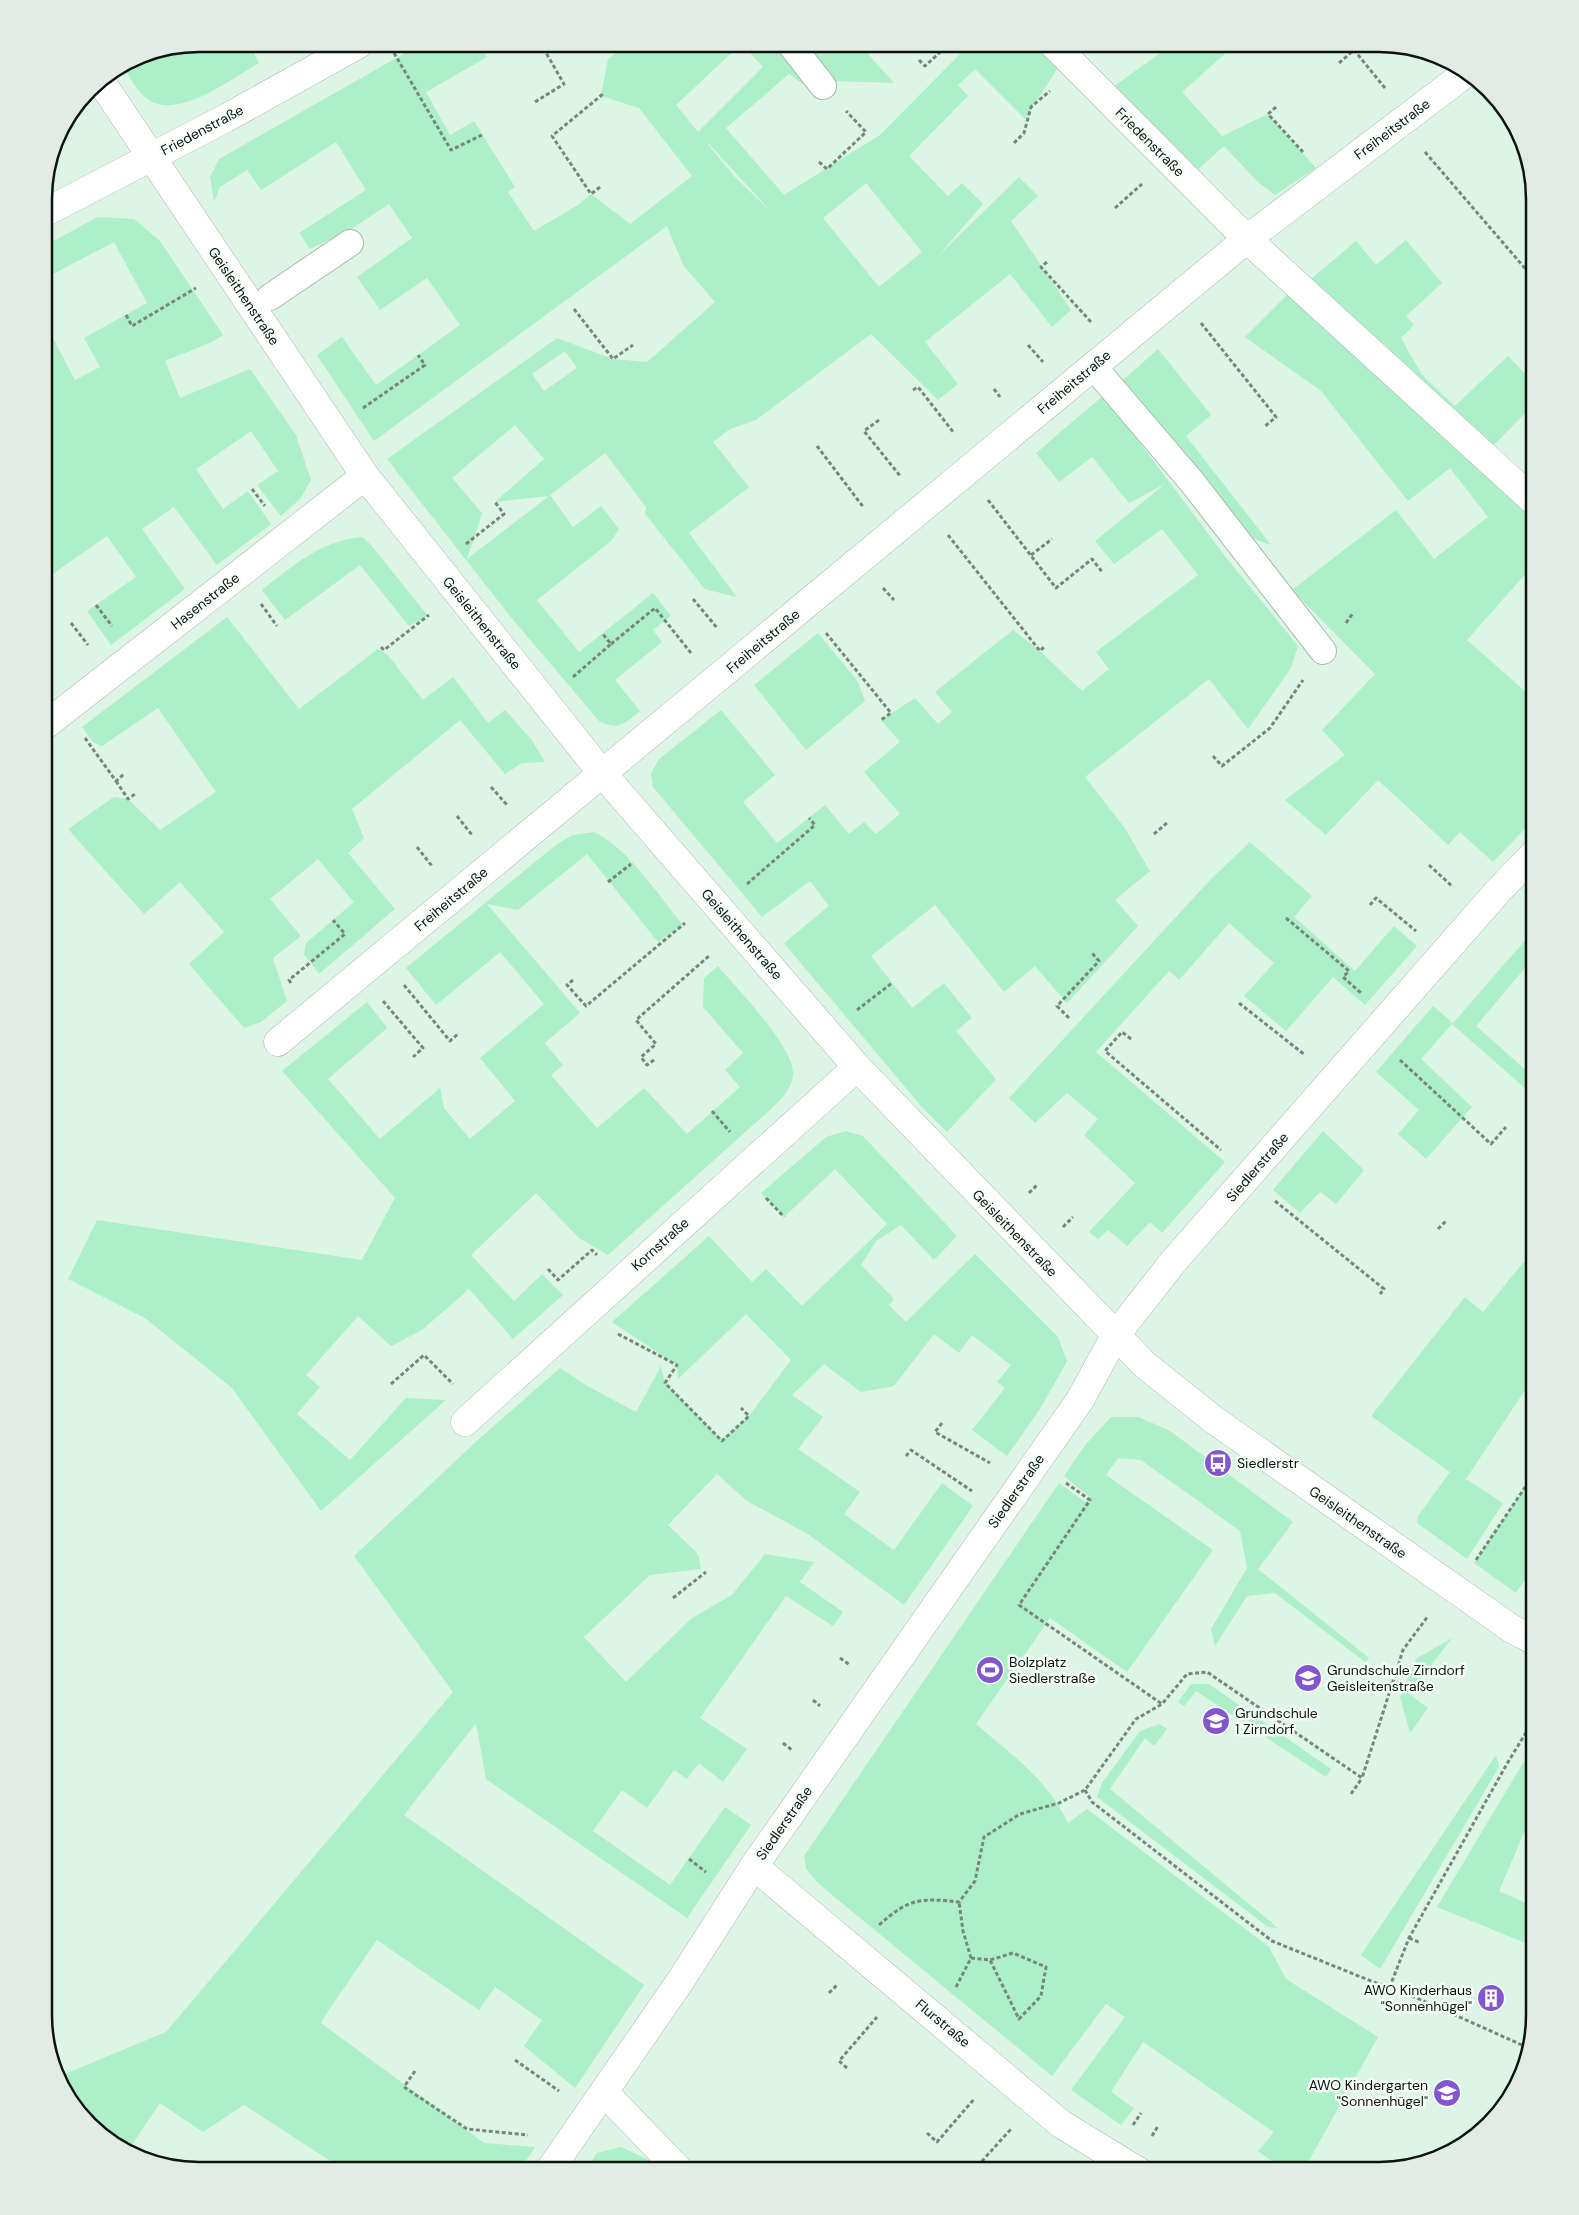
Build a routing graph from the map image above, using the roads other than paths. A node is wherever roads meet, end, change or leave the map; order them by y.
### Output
1 (344, 52) edge
2 (797, 53) edge
3 (1062, 53) edge
4 (1461, 77) edge
5 (823, 86) road end
6 (105, 87) edge
7 (150, 158) junction
8 (53, 208) edge
9 (1247, 239) junction
10 (350, 243) dead end
11 (270, 297) dead end
12 (1093, 366) junction
13 (365, 476) junction
14 (1526, 494) edge
15 (1323, 651) road end
16 (53, 719) edge
17 (602, 773) junction
18 (1526, 874) edge
19 (278, 1042) dead end
20 (857, 1068) junction
21 (1115, 1336) junction
22 (464, 1422) dead end
23 (1526, 1636) edge
24 (754, 1866) junction
25 (604, 2092) junction
26 (556, 2162) edge
27 (671, 2162) edge
28 (1123, 2162) edge

1 - 7 street, Friedenstraße
2 - 5 lane
3 - 9 street, Friedenstraße
4 - 9 street, Freiheitstraße
6 - 7 street, Geisleithenstraße
7 - 8 street, Friedenstraße
7 - 13 street, Geisleithenstraße
9 - 12 street, Freiheitstraße
9 - 14 street
10 - 11 lane
12 - 15 lane
12 - 17 street, Freiheitstraße
13 - 16 street, Hasenstraße
13 - 17 street, Geisleithenstraße
17 - 19 street, Freiheitstraße
17 - 20 street, Geisleithenstraße
18 - 21 street, Siedlerstraße
20 - 21 street, Geisleithenstraße
20 - 22 street, Kornstraße
21 - 23 street, Geisleithenstraße
21 - 24 street, Siedlerstraße
24 - 25 street, Siedlerstraße
24 - 28 street, Flurstraße
25 - 26 street, Siedlerstraße
25 - 27 street

